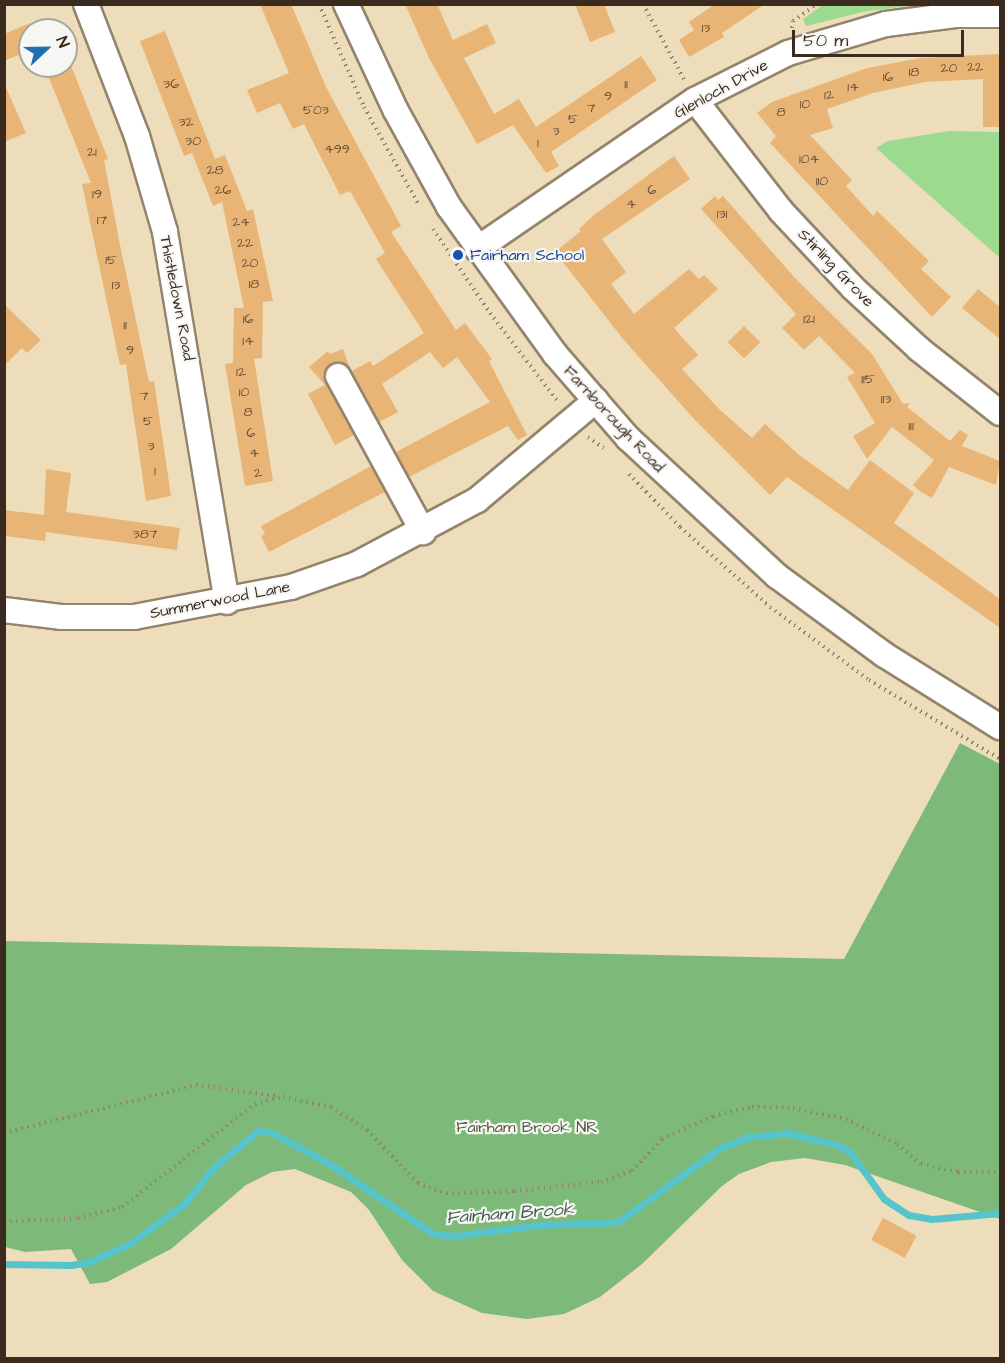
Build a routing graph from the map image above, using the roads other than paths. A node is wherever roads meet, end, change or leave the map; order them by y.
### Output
1 (86, 4) edge
2 (346, 4) edge
3 (1000, 15) edge
4 (695, 100) junction
5 (477, 249) junction
6 (338, 376) dead end
7 (596, 400) junction
8 (1000, 413) edge
9 (423, 532) junction
10 (227, 602) junction
11 (4, 610) edge
12 (1000, 727) edge

1 - 10 street, Thistledown Road
2 - 5 street, Farnborough Road
3 - 4 street, Glenloch Drive
4 - 5 street, Glenloch Drive
4 - 8 street, Stirling Grove
5 - 7 street, Farnborough Road
6 - 9 street
7 - 9 street, Summerwood Lane
7 - 12 street, Farnborough Road
9 - 10 street, Summerwood Lane
10 - 11 street, Summerwood Lane

